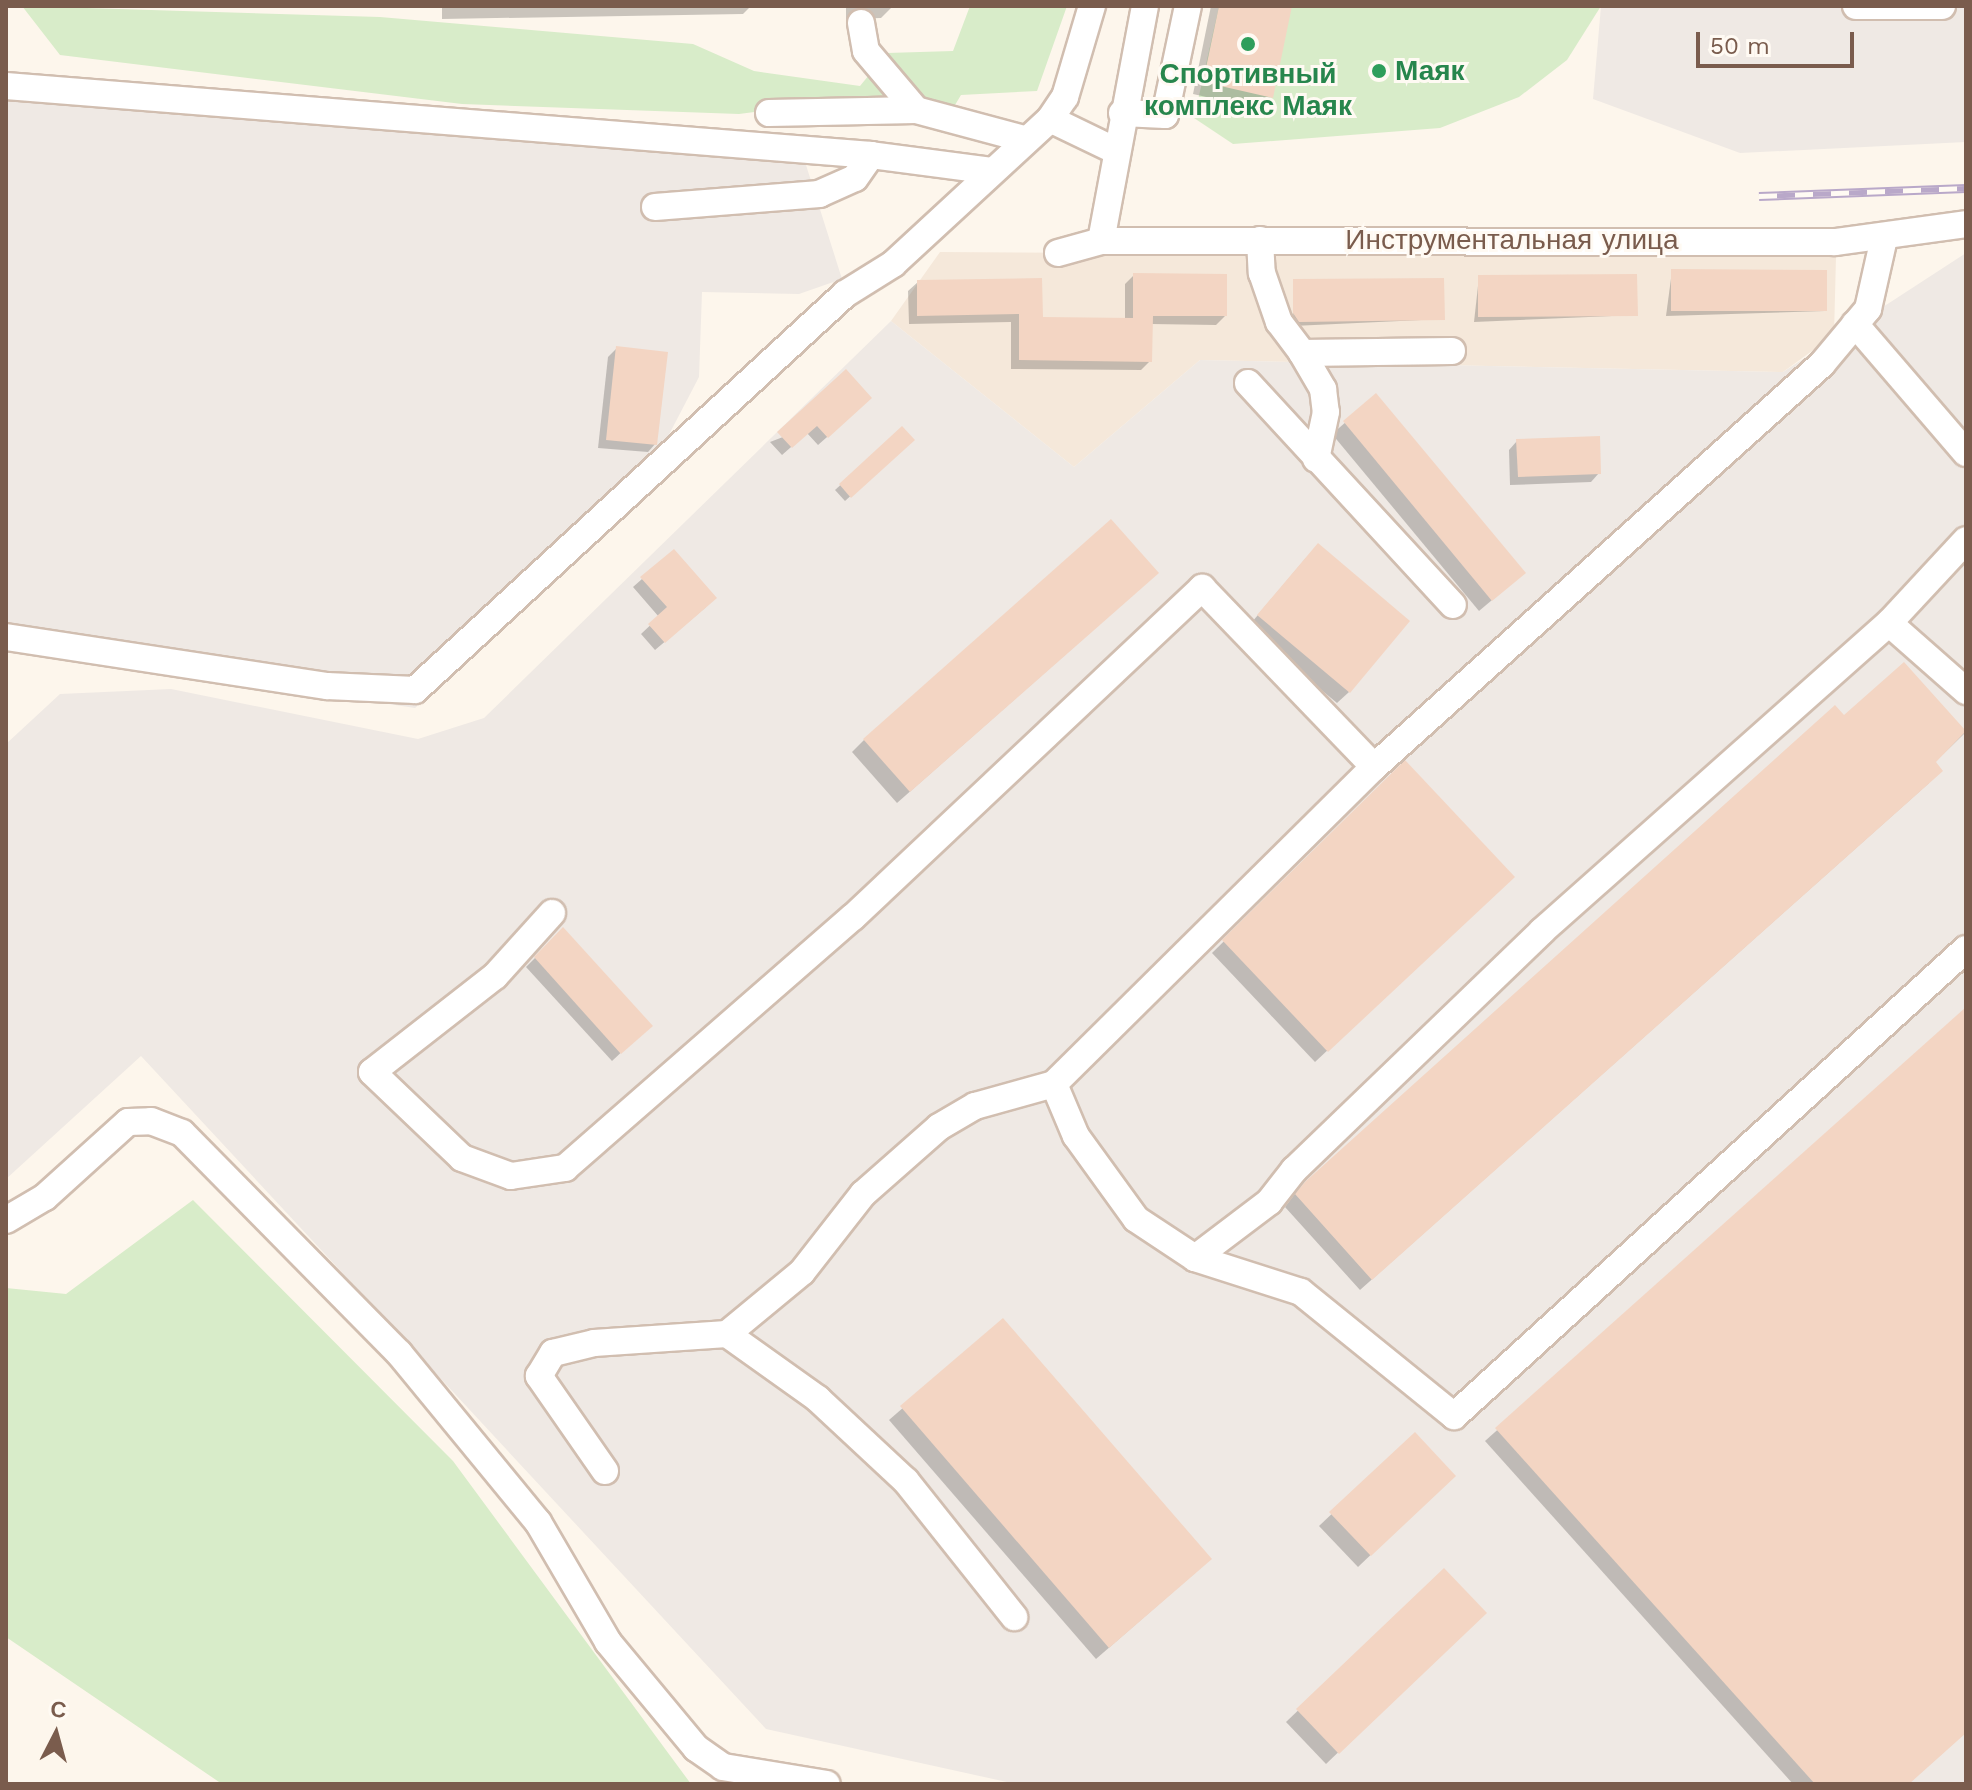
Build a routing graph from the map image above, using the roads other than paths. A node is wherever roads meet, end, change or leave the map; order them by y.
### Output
1 (1092, 6) edge
2 (1145, 6) edge
3 (1188, 6) edge
4 (1856, 6) edge
5 (1942, 6) edge
6 (861, 23) dead end
7 (7, 82) edge
8 (916, 110) junction
9 (769, 113) dead end
10 (1122, 113) junction
11 (1050, 119) junction
12 (1024, 139) junction
13 (1114, 150) junction
14 (871, 155) junction
15 (992, 171) junction
16 (655, 207) dead end
17 (1966, 224) edge
18 (1884, 238) junction
19 (1260, 240) junction
20 (1101, 241) junction
21 (1058, 253) dead end
22 (1855, 324) junction
23 (1452, 351) dead end
24 (1302, 353) junction
25 (1248, 383) dead end
26 (1966, 453) edge
27 (1316, 459) junction
28 (1966, 540) edge
29 (1453, 605) dead end
30 (1889, 623) junction
31 (6, 637) edge
32 (1966, 691) edge
33 (1374, 767) junction
34 (552, 913) dead end
35 (1966, 949) edge
36 (1054, 1084) junction
37 (6, 1220) edge
38 (1195, 1258) junction
39 (727, 1334) junction
40 (605, 1471) dead end
41 (1014, 1617) dead end
42 (827, 1784) edge

1 - 11 street
2 - 10 street
3 - 10 street
4 - 5 street
6 - 8 street
7 - 14 street
8 - 9 street
8 - 12 street
10 - 13 street
11 - 12 street
11 - 13 street
12 - 15 street
13 - 20 street
14 - 15 street
14 - 16 street
15 - 31 street
17 - 18 street, Инструментальная улица
18 - 19 street, Инструментальная улица
18 - 22 street
19 - 20 street, Инструментальная улица
19 - 24 street
20 - 21 street, Инструментальная улица
22 - 26 street
22 - 33 street
23 - 24 street
24 - 27 street
25 - 27 street
27 - 29 street
28 - 30 street
30 - 32 street
30 - 38 street
33 - 34 street
33 - 36 street
35 - 38 street
36 - 38 street
36 - 39 street
37 - 42 street
39 - 40 street
39 - 41 street

